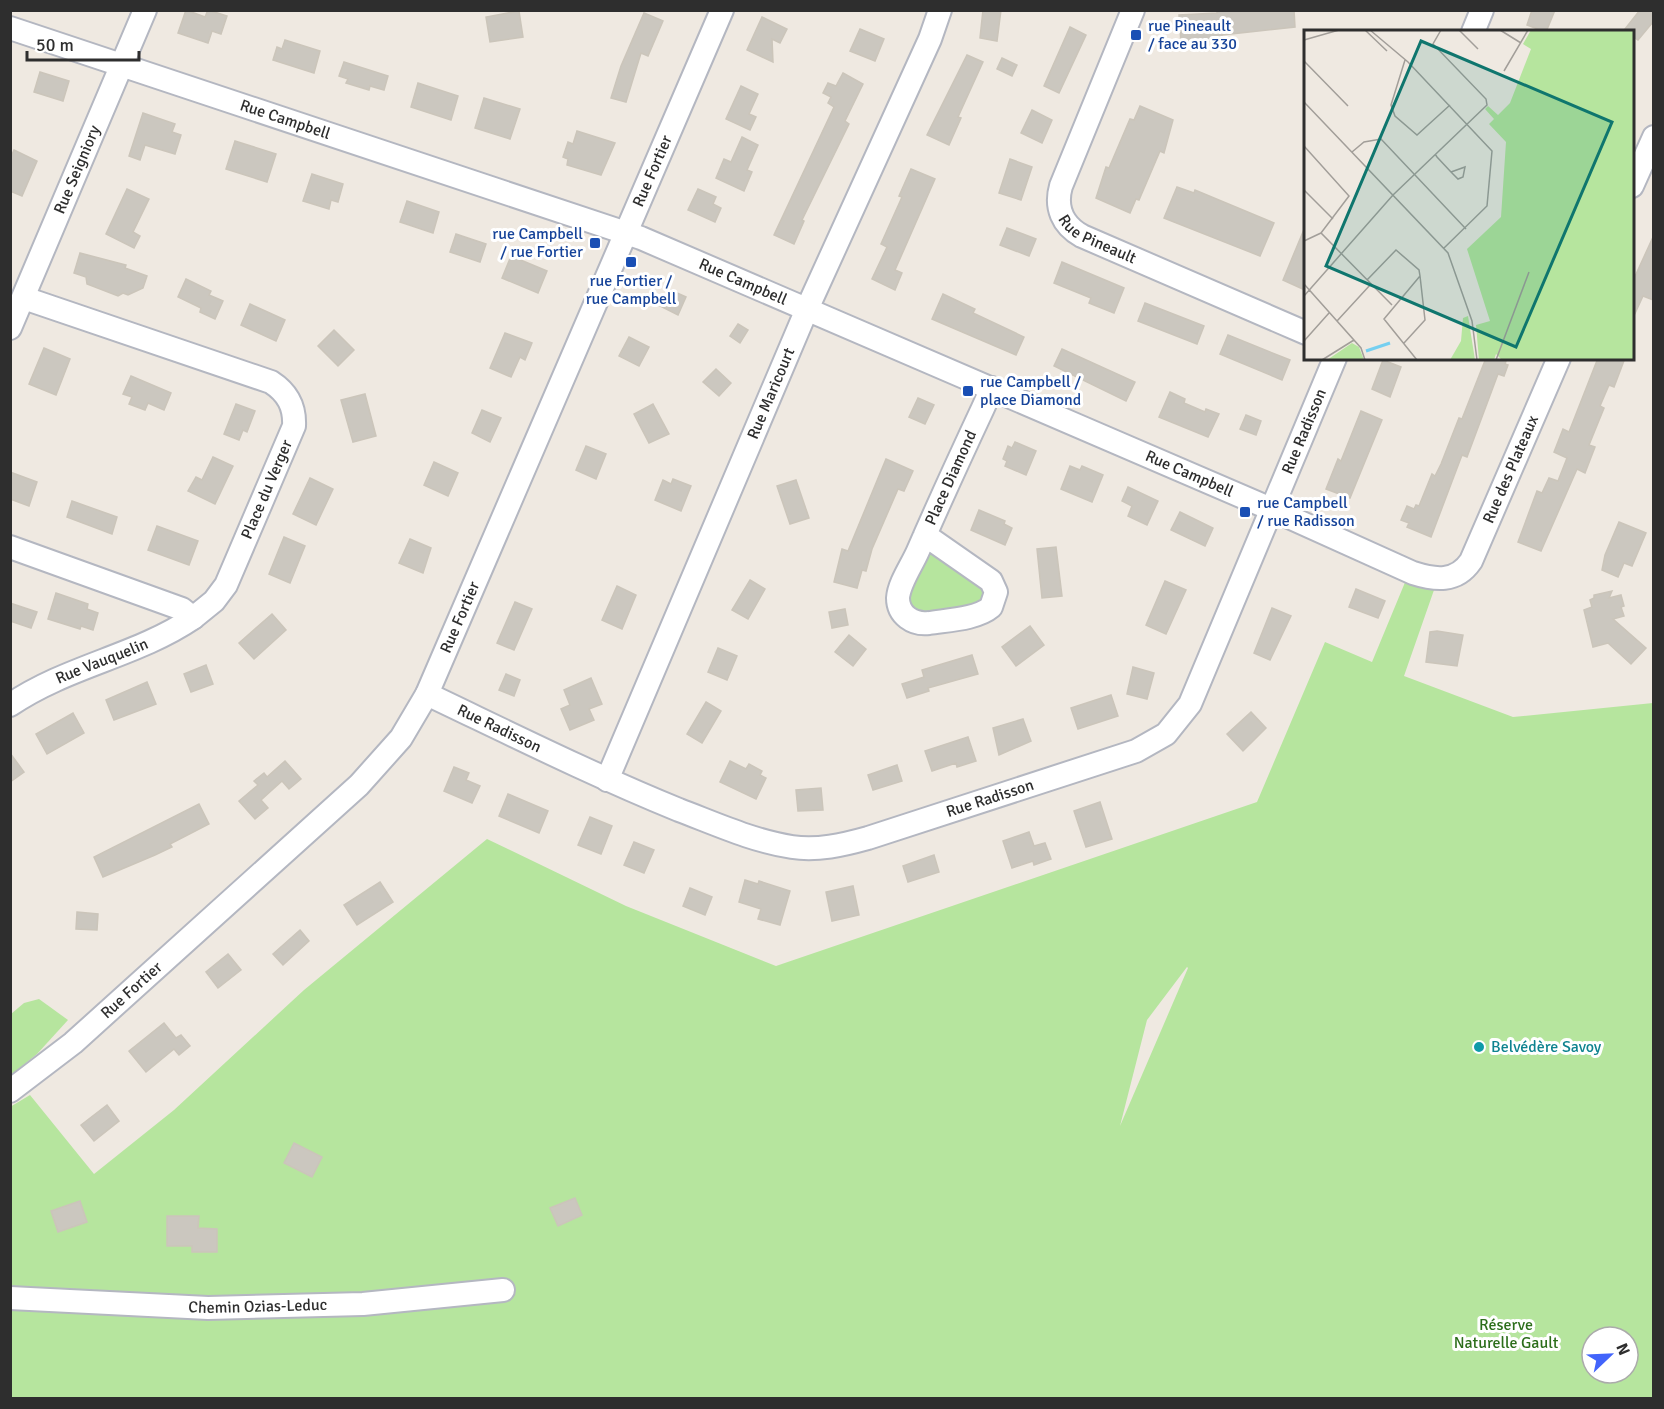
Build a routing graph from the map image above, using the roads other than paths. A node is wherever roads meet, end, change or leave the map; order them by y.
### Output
1 (145, 10) edge
2 (722, 10) edge
3 (940, 10) edge
4 (1133, 10) edge
5 (1482, 10) edge
6 (10, 28) edge
7 (1474, 30) edge
8 (123, 65) junction
9 (1653, 137) edge
10 (1634, 181) edge
11 (626, 232) junction
12 (24, 298) junction
13 (807, 309) junction
14 (11, 327) edge
15 (1304, 333) edge
16 (1334, 360) edge
17 (1558, 360) edge
18 (992, 388) junction
19 (1271, 509) junction
20 (925, 535) junction
21 (10, 547) edge
22 (1455, 576) joint
23 (194, 618) junction
24 (427, 694) junction
25 (10, 705) edge
26 (607, 780) junction
27 (10, 1091) edge
28 (503, 1290) dead end
29 (10, 1298) edge

1 - 8 street, Rue Seigniory
2 - 11 street, Rue Fortier
3 - 13 street, Rue Maricourt
4 - 15 street, Rue Pineault
5 - 7 street
6 - 8 street, Rue Campbell
8 - 11 street, Rue Campbell
8 - 12 street, Rue Seigniory
9 - 10 street
11 - 13 street, Rue Campbell
11 - 24 street, Rue Fortier
12 - 14 street, Rue Seigniory
12 - 23 street, Place du Verger
13 - 18 street, Rue Campbell
13 - 26 street, Rue Maricourt
16 - 19 street, Rue Radisson
17 - 22 street, Rue des Plateaux
18 - 19 street, Rue Campbell
18 - 20 street, Place Diamond
19 - 22 street, Rue Campbell
19 - 26 street, Rue Radisson
20 - 20 street, Place Diamond
21 - 23 street
23 - 25 street, Rue Vauquelin
24 - 26 street, Rue Radisson
24 - 27 street, Rue Fortier
28 - 29 street, Chemin Ozias-Leduc

